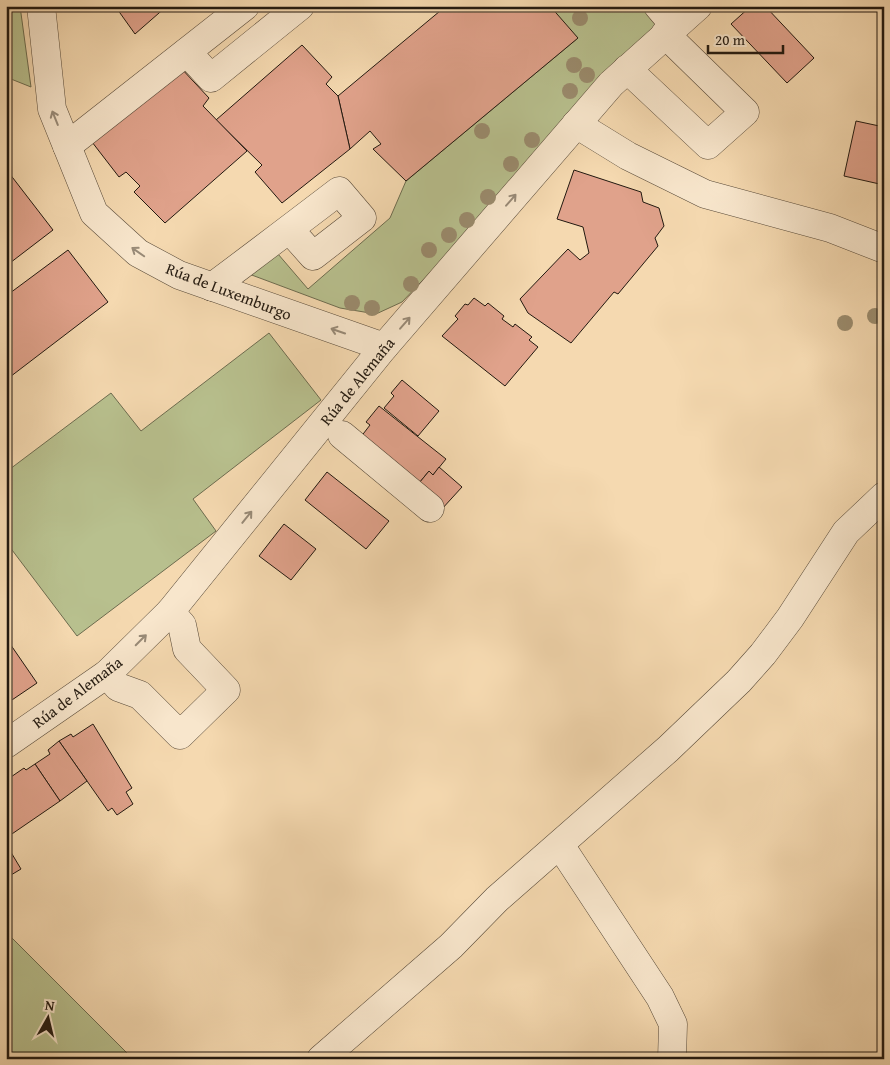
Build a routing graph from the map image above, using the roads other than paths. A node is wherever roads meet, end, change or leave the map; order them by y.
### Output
1 (41, 6) edge
2 (245, 6) edge
3 (300, 6) edge
4 (698, 6) edge
5 (666, 22) edge
6 (187, 52) junction
7 (627, 69) junction
8 (576, 124) junction
9 (66, 146) junction
10 (289, 229) dead end
11 (884, 249) edge
12 (212, 287) junction
13 (384, 347) junction
14 (342, 435) dead end
15 (884, 496) edge
16 (430, 508) dead end
17 (170, 612) junction
18 (107, 674) junction
19 (6, 744) edge
20 (560, 845) junction
21 (321, 1059) edge
22 (672, 1059) edge

9 -> 1 street, Rúa de Luxemburgo
2 - 6 street
3 - 6 street
4 - 5 street, Rúa de Alemaña
5 - 7 street, Rúa de Alemaña
5 - 7 street
6 - 9 street
7 - 8 street, Rúa de Alemaña
8 - 11 street
13 -> 8 street, Rúa de Alemaña
12 -> 9 street, Rúa de Luxemburgo
10 - 12 street
13 -> 12 street, Rúa de Luxemburgo
17 -> 13 street, Rúa de Alemaña
14 - 16 street
15 - 20 street
18 -> 17 street, Rúa de Alemaña
17 - 18 street
18 - 19 street, Rúa de Alemaña
20 - 21 street
20 - 22 street

